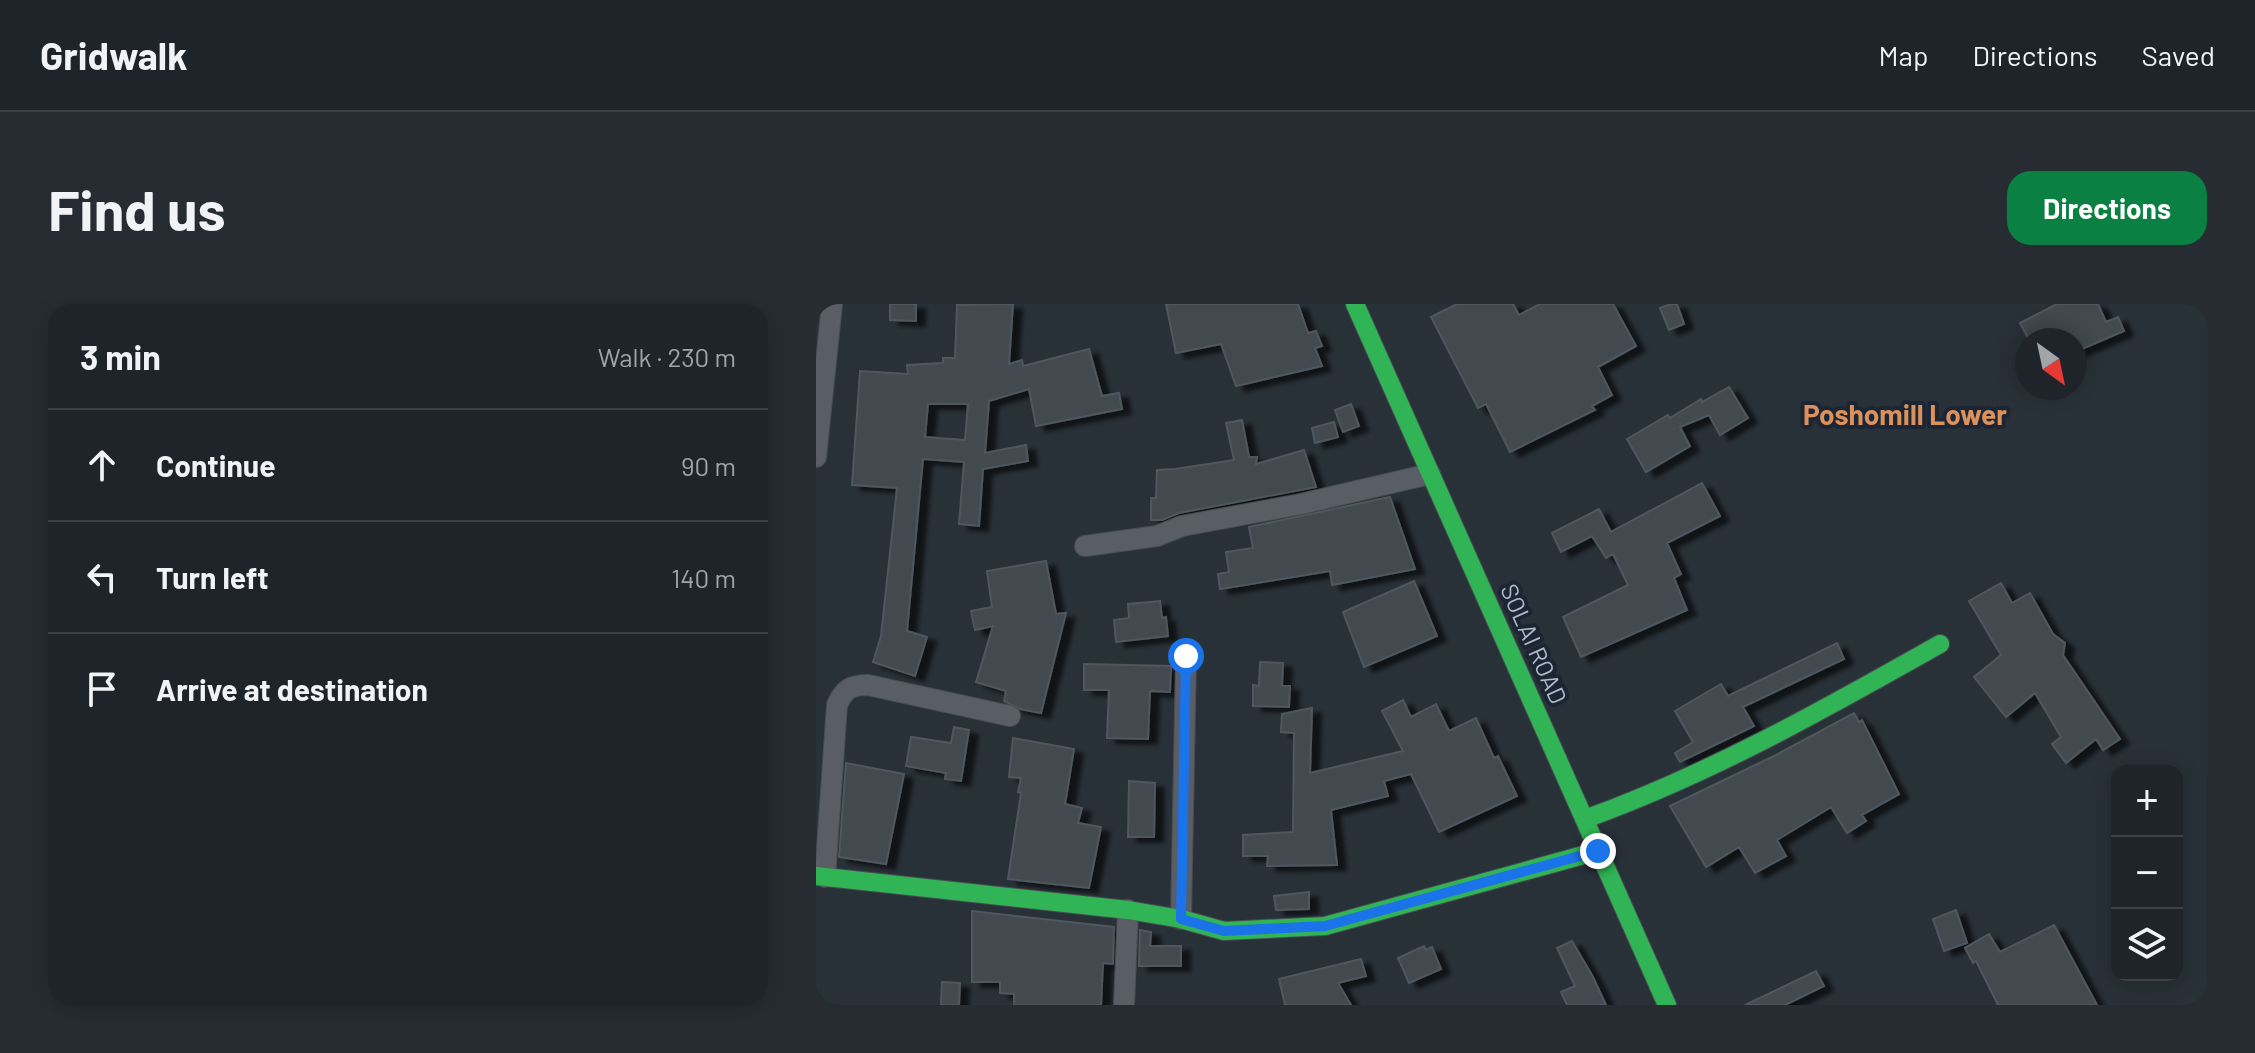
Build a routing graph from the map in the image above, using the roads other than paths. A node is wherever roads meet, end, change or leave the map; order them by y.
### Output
1 (832, 304) edge
2 (1355, 304) edge
3 (816, 457) edge
4 (1430, 474) junction
5 (1085, 546) dead end
6 (1940, 644) dead end
7 (1186, 656) dead end
8 (1010, 716) dead end
9 (1585, 819) junction
10 (1598, 851) junction
11 (820, 877) edge
12 (1128, 910) junction
13 (1181, 919) junction
14 (1124, 1005) edge
15 (1667, 1005) edge

1 - 3 street
2 - 4 main road, SOLAI ROAD
4 - 5 street
4 - 9 main road, SOLAI ROAD
6 - 9 main road
7 - 13 street
8 - 11 street
9 - 10 main road, SOLAI ROAD
10 - 13 main road
10 - 15 main road, SOLAI ROAD
11 - 12 main road
12 - 13 main road
12 - 14 street

